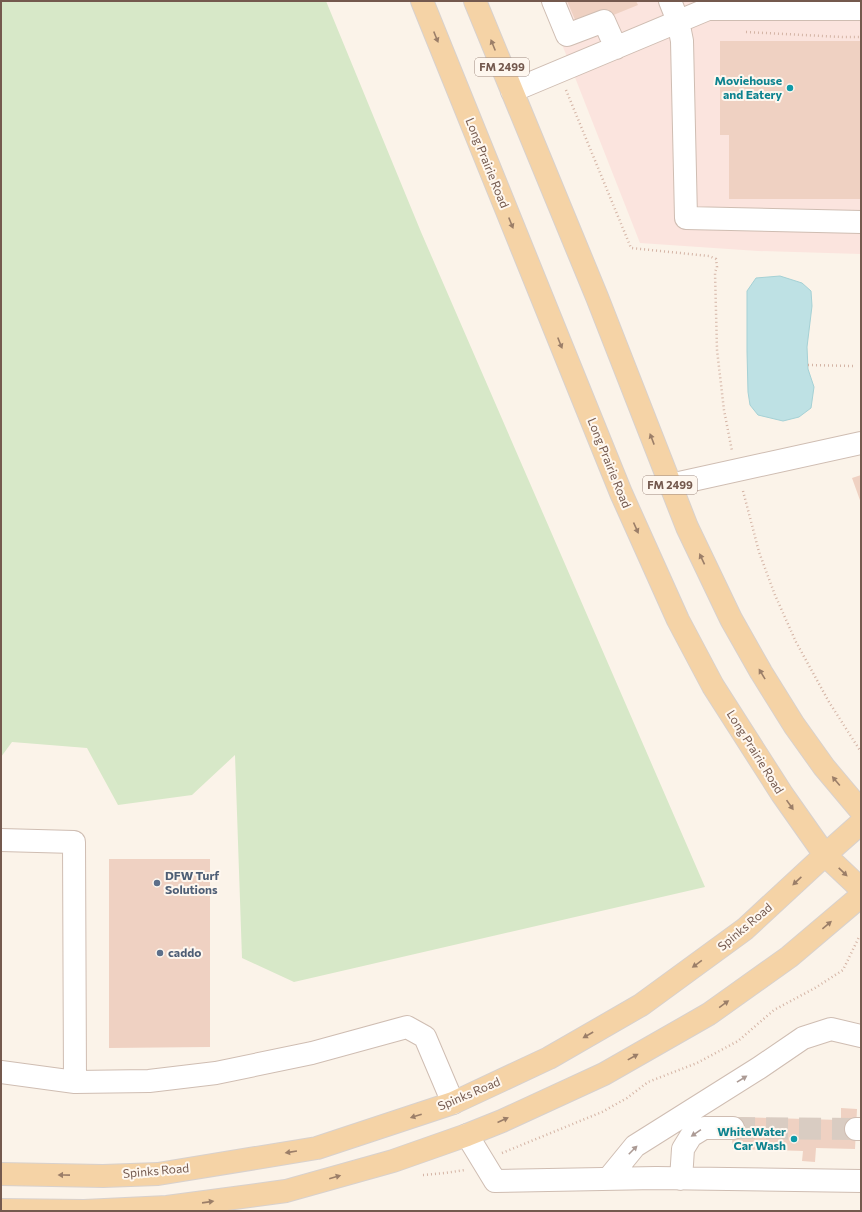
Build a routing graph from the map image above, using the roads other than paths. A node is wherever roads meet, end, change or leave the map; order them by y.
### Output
1 (422, 1) edge
2 (476, 1) edge
3 (553, 1) edge
4 (861, 9) edge
5 (674, 11) edge
6 (616, 48) junction
7 (512, 91) junction
8 (861, 222) edge
9 (861, 443) edge
10 (670, 485) junction
11 (861, 811) edge
12 (861, 823) edge
13 (1, 840) edge
14 (825, 855) junction
15 (861, 889) edge
16 (861, 896) edge
17 (861, 1036) edge
18 (1, 1072) edge
19 (74, 1082) junction
20 (453, 1104) junction
21 (733, 1128) tunnel mouth
22 (467, 1135) junction
23 (1, 1174) edge
24 (608, 1179) junction
25 (681, 1179) junction
26 (861, 1181) edge
27 (1, 1210) edge

1 -> 14 main road, Long Prairie Road
7 -> 2 main road, FM 2499
3 - 6 lane
4 - 5 lane
5 - 6 lane
5 - 8 lane
6 - 7 lane
10 -> 7 main road, FM 2499
9 - 10 lane
11 -> 10 main road, FM 2499
12 - 14 main road, Spinks Road
13 - 19 lane
14 -> 15 main road, Long Prairie Road
14 -> 20 main road, Spinks Road
22 -> 16 main road
24 -> 17 lane
18 - 19 lane
19 - 20 lane
20 - 22 main road
20 -> 23 main road, Spinks Road
21 -> 25 lane
22 - 24 lane
27 -> 22 main road
24 - 25 lane
25 - 26 lane

